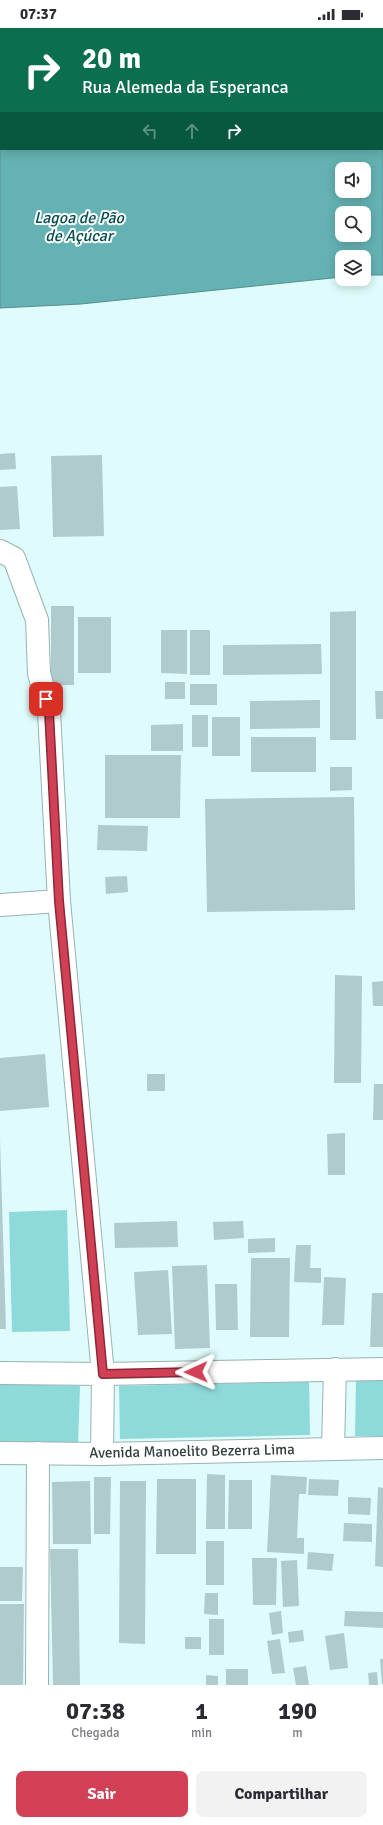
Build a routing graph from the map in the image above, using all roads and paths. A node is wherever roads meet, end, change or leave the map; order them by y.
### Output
1 (0, 551) edge
2 (59, 901) junction
3 (0, 905) edge
4 (335, 1369) junction
5 (383, 1369) edge
6 (0, 1373) edge
7 (103, 1374) junction
8 (333, 1448) junction
9 (383, 1448) edge
10 (0, 1453) edge
11 (38, 1454) junction
12 (102, 1454) junction
13 (38, 1685) edge

1 - 2 street
2 - 3 street
2 - 7 street
4 - 5 street
4 - 7 street
4 - 8 street
6 - 7 street
7 - 12 street
8 - 9 street, Avenida Manoelito Bezerra Lima
8 - 12 street, Avenida Manoelito Bezerra Lima
10 - 11 street, Avenida Manoelito Bezerra Lima
11 - 12 street, Avenida Manoelito Bezerra Lima
11 - 13 street

